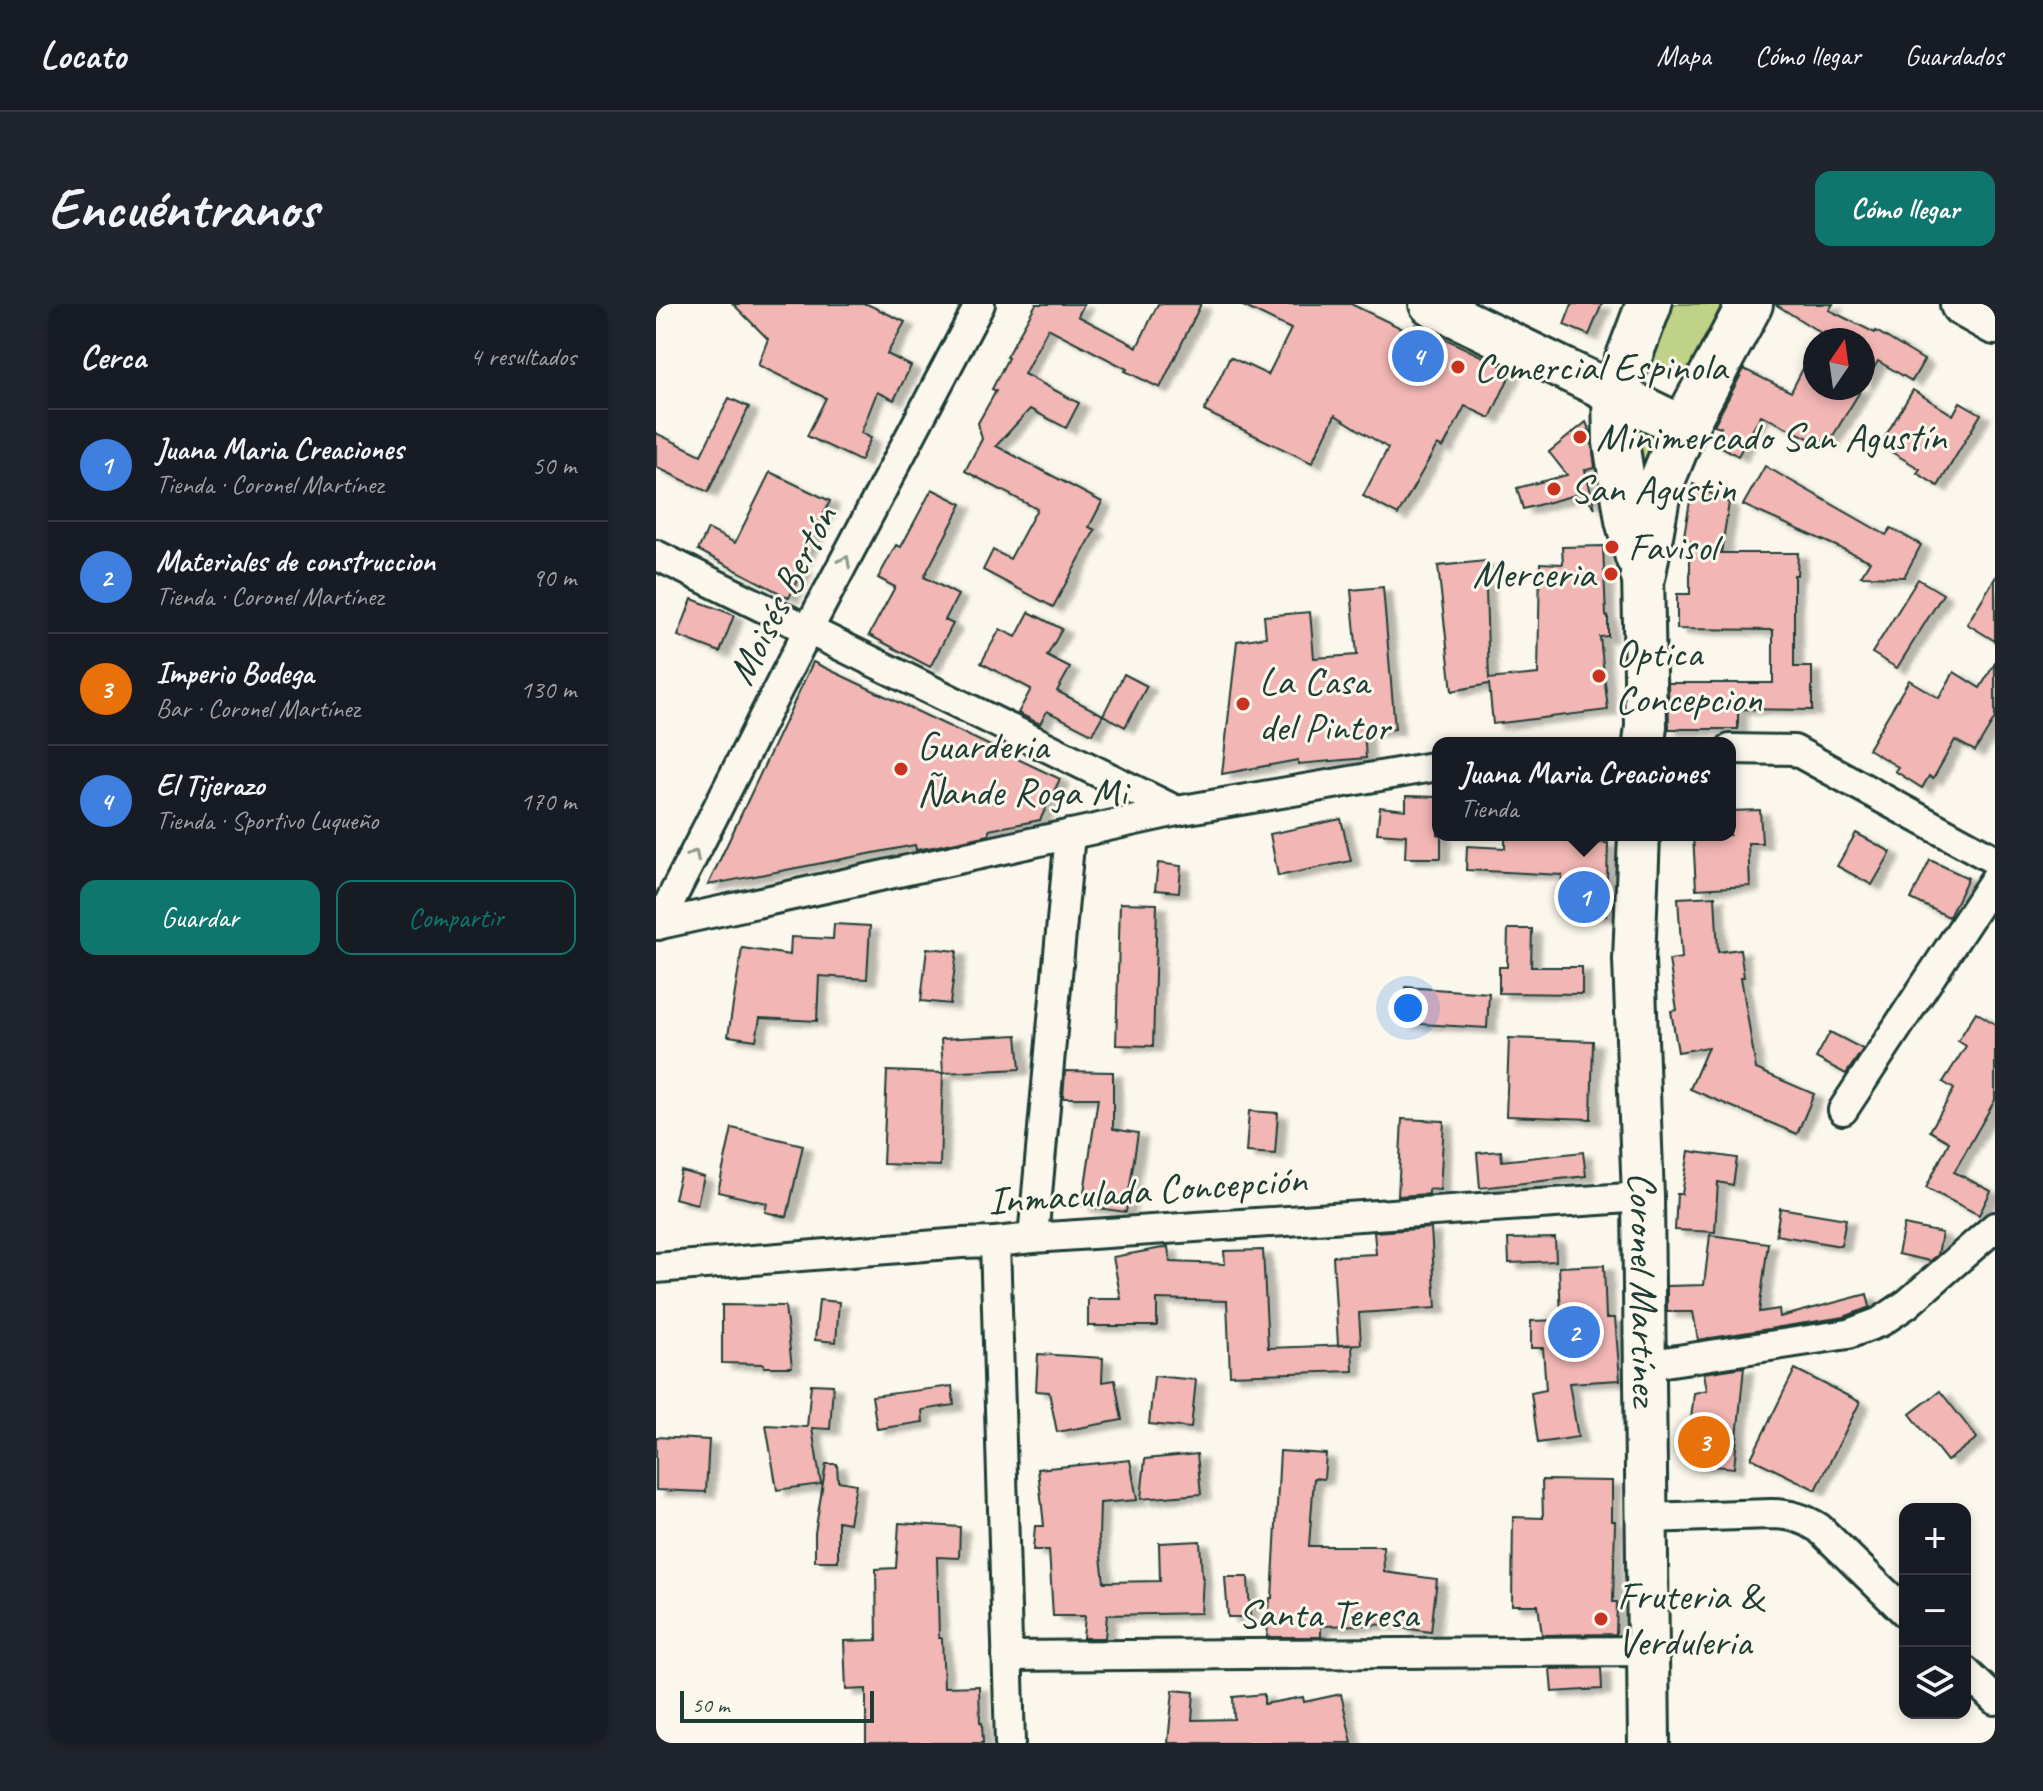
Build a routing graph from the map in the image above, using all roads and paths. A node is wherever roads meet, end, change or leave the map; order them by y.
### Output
1 (980, 304) edge
2 (1430, 304) edge
3 (1649, 304) edge
4 (1750, 304) edge
5 (1963, 304) edge
6 (1995, 322) edge
7 (1615, 394) junction
8 (1684, 427) junction
9 (656, 555) edge
10 (1643, 574) junction
11 (808, 630) junction
12 (1645, 737) edge
13 (1736, 749) edge
14 (1432, 767) edge
15 (1177, 811) junction
16 (1070, 834) junction
17 (1639, 841) edge
18 (1995, 860) edge
19 (1995, 879) edge
20 (657, 925) edge
21 (1843, 1110) dead end
22 (1643, 1197) junction
23 (1995, 1227) edge
24 (1033, 1238) junction
25 (995, 1242) junction
26 (656, 1268) edge
27 (1645, 1365) junction
28 (1646, 1518) junction
29 (1899, 1606) edge
30 (1648, 1651) junction
31 (1007, 1656) junction
32 (1971, 1677) edge
33 (1995, 1700) edge
34 (1010, 1743) edge
35 (1649, 1743) edge

11 -> 1 street, Moisés Bertón
2 - 7 main road
3 - 7 main road
4 - 8 main road
5 - 6 main road
7 - 8 main road
7 - 10 main road
8 - 10 main road
9 - 11 street
10 - 12 main road
11 - 15 street
20 -> 11 street, Moisés Bertón
13 - 18 street
14 - 15 street
15 - 16 street
16 - 20 street
16 - 24 street
17 - 22 main road, Coronel Martínez
19 - 21 street
22 - 24 street, Inmaculada Concepción
22 - 27 main road, Coronel Martínez
23 - 27 street
24 - 25 street, Inmaculada Concepción
25 - 26 street, Inmaculada Concepción
25 - 31 street
27 - 28 main road, Coronel Martínez
28 - 29 street
28 - 30 main road, Coronel Martínez
30 - 31 street, Santa Teresa
30 - 35 main road, Coronel Martínez
31 - 34 street
32 - 33 street

